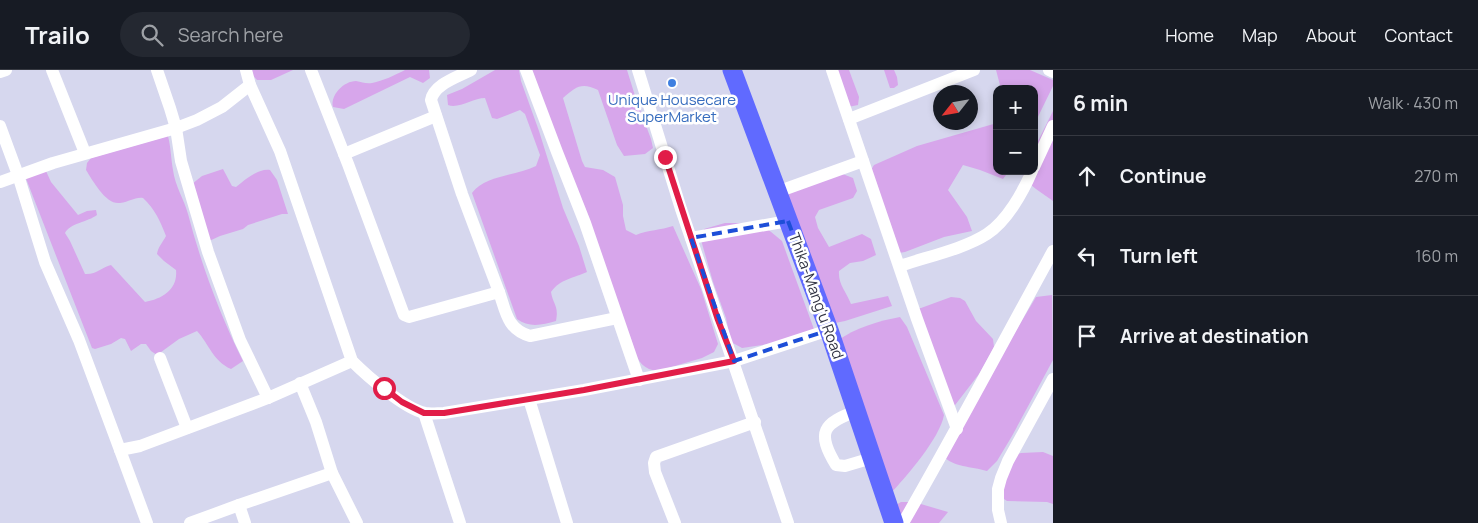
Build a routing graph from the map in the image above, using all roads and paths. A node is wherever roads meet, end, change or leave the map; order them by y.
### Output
1 (6, 70) edge
2 (52, 70) edge
3 (157, 70) edge
4 (246, 70) edge
5 (311, 70) edge
6 (471, 70) edge
7 (526, 70) edge
8 (638, 70) edge
9 (732, 70) edge
10 (832, 70) edge
11 (974, 70) edge
12 (1049, 70) edge
13 (0, 72) edge
14 (1053, 72) edge
15 (250, 85) junction
16 (436, 116) junction
17 (849, 119) junction
18 (0, 126) edge
19 (1053, 126) edge
20 (176, 128) junction
21 (85, 153) junction
22 (344, 154) junction
23 (1038, 158) edge
24 (863, 161) junction
25 (18, 175) junction
26 (1030, 175) edge
27 (0, 182) edge
28 (777, 192) junction
29 (788, 221) junction
30 (691, 238) junction
31 (1053, 251) edge
32 (900, 266) junction
33 (499, 292) junction
34 (617, 318) junction
35 (829, 330) junction
36 (160, 358) dead end
37 (352, 361) junction
38 (734, 361) junction
39 (1053, 379) edge
40 (639, 380) junction
41 (300, 383) junction
42 (268, 398) junction
43 (529, 399) junction
44 (856, 411) junction
45 (424, 413) junction
46 (755, 422) junction
47 (187, 428) junction
48 (957, 429) junction
49 (120, 450) junction
50 (872, 458) junction
51 (332, 473) junction
52 (239, 505) junction
53 (147, 523) edge
54 (190, 523) edge
55 (245, 523) edge
56 (357, 523) edge
57 (460, 523) edge
58 (567, 523) edge
59 (675, 523) edge
60 (788, 523) edge
61 (894, 523) edge
62 (903, 523) edge
63 (1001, 523) edge

1 - 13 street
2 - 21 street
3 - 20 street
4 - 15 street
5 - 22 street
6 - 16 street
7 - 34 street
8 - 30 street
9 - 28 highway, Thika-Mang'u Road
10 - 17 street
11 - 17 street
12 - 14 street
15 - 20 street
15 - 37 street
16 - 22 street
16 - 33 street
17 - 24 street
18 - 25 street
19 - 23 street
20 - 21 street
20 - 42 street
21 - 25 street
22 - 33 street
24 - 28 street
24 - 32 street
25 - 27 street
25 - 49 street
26 - 32 street
28 - 29 highway, Thika-Mang'u Road
29 - 30 street
29 - 35 highway, Thika-Mang'u Road
30 - 38 street
31 - 48 street
32 - 48 street
33 - 34 street
34 - 40 street
35 - 38 street
35 - 44 highway, Thika-Mang'u Road
36 - 47 street
37 - 41 street
37 - 45 street
38 - 40 street
38 - 46 street
39 - 63 street
40 - 43 street
41 - 42 street
41 - 51 street
42 - 47 street
43 - 45 street
43 - 58 street
44 - 50 highway, Thika-Mang'u Road
44 - 50 street
45 - 57 street
46 - 59 street
46 - 60 street
47 - 49 street
48 - 62 street
49 - 53 street
50 - 61 highway, Thika-Mang'u Road
51 - 52 street
51 - 56 street
52 - 54 street
52 - 55 street

